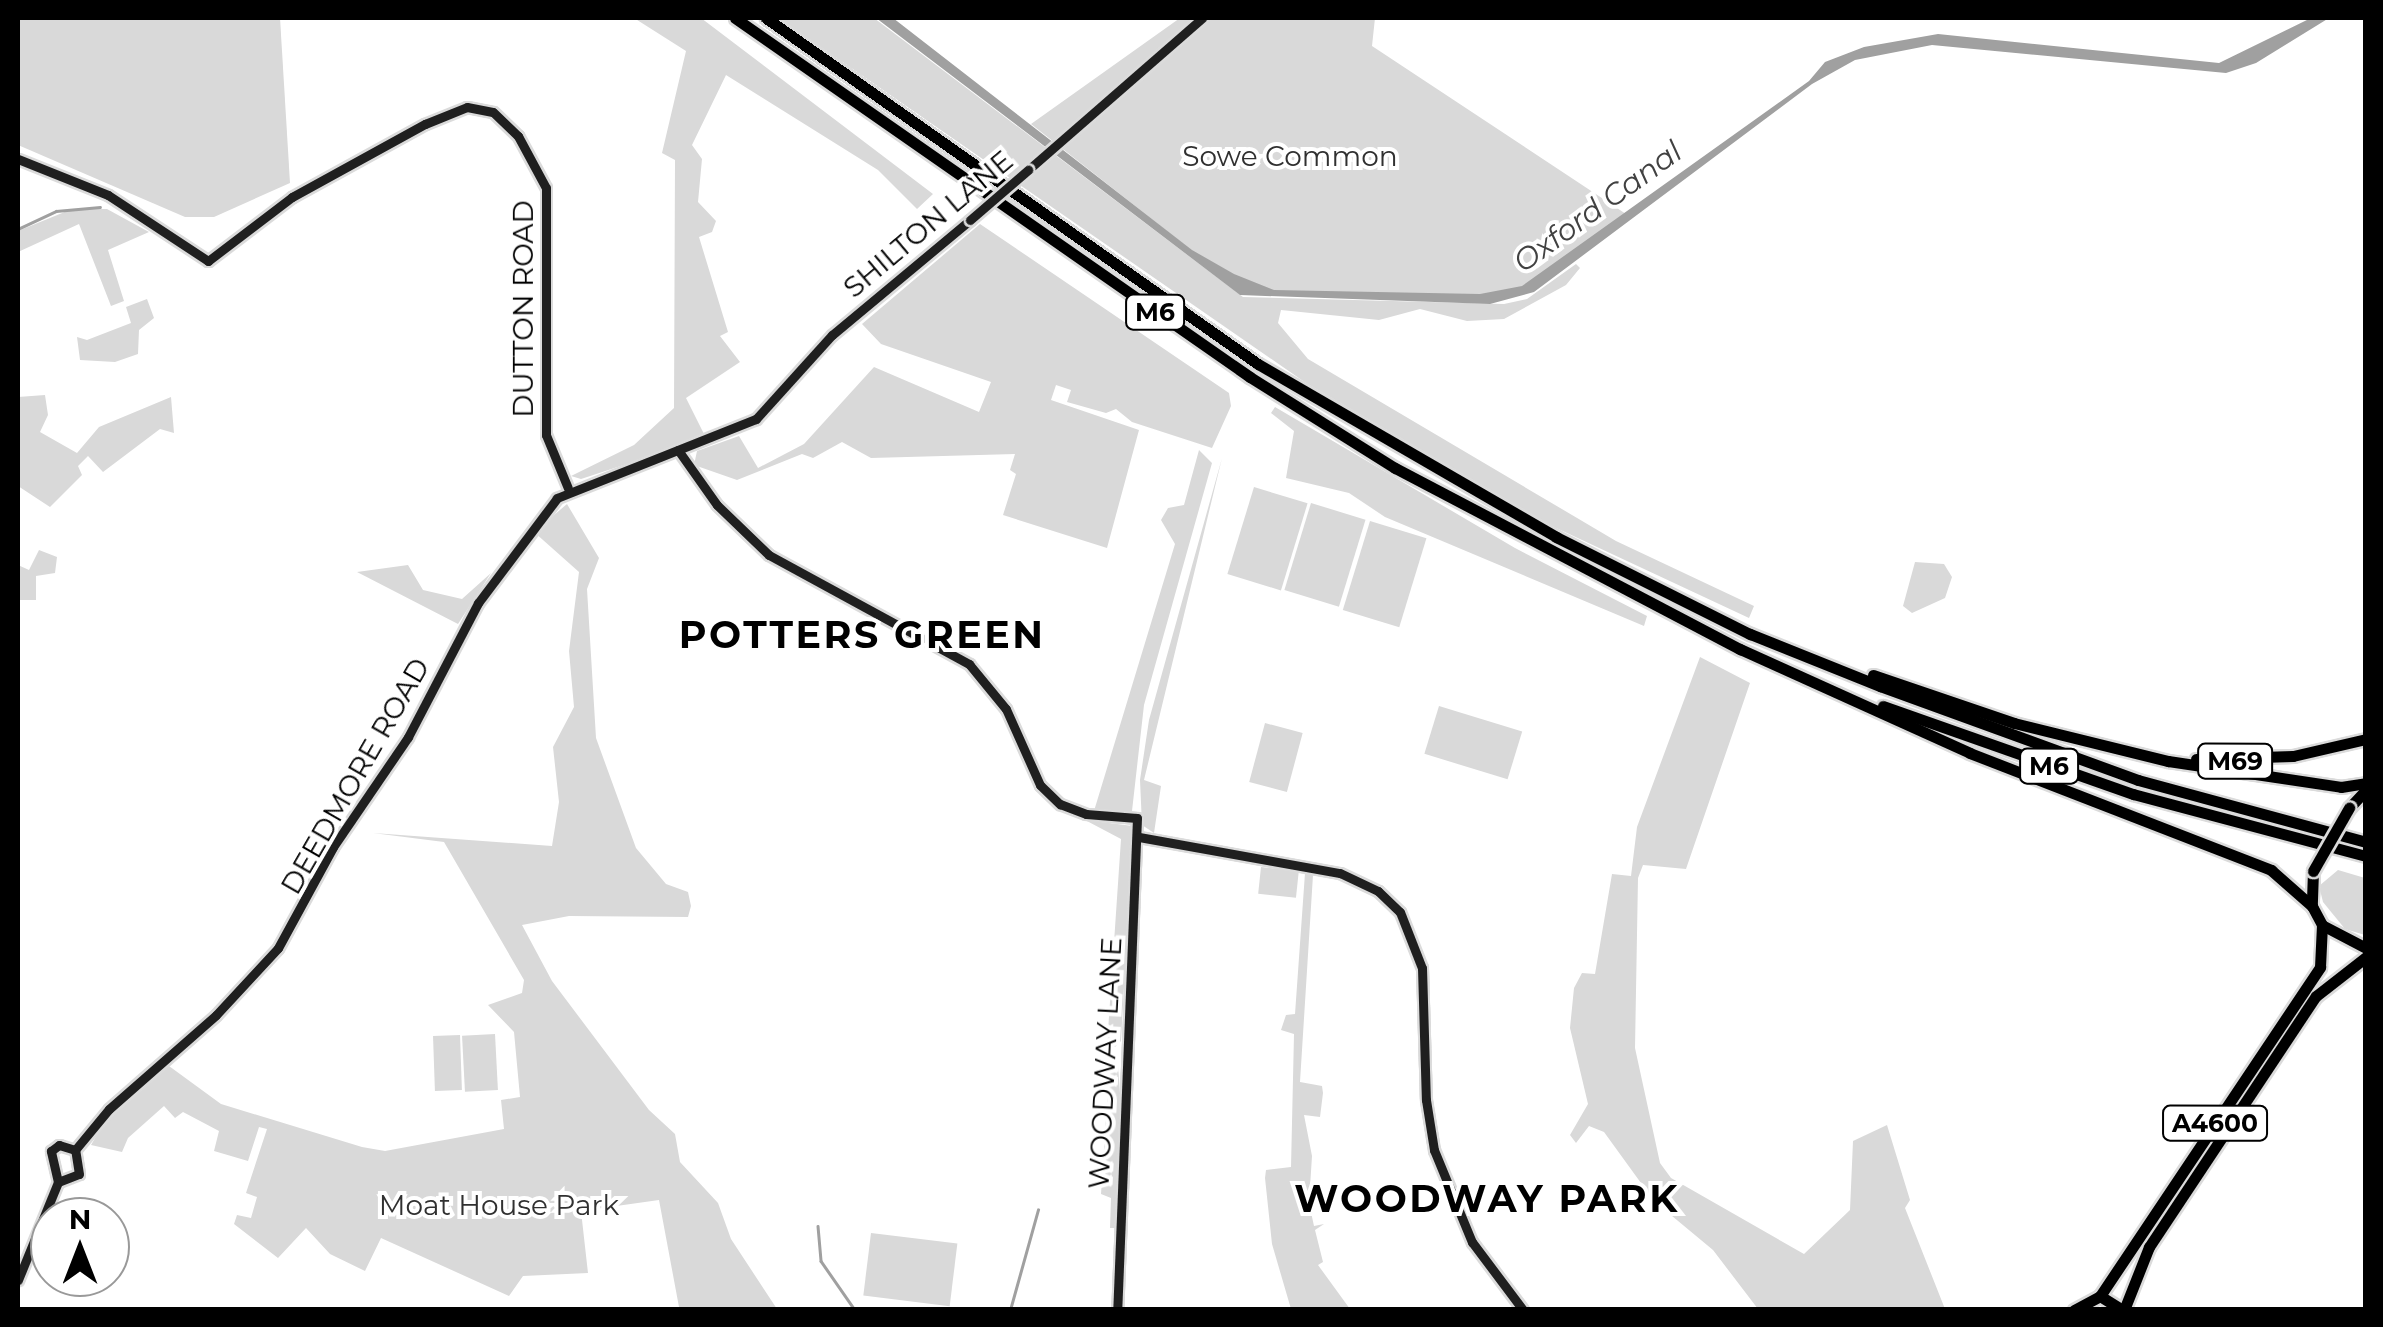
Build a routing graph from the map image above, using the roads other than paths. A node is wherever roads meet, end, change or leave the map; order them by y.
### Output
1 (735, 18) edge
2 (766, 18) edge
3 (1202, 18) edge
4 (18, 158) edge
5 (678, 450) junction
6 (568, 488) junction
7 (1750, 634) junction
8 (1740, 650) junction
9 (2366, 739) edge
10 (2103, 744) junction
11 (2366, 787) edge
12 (1139, 837) junction
13 (2366, 842) edge
14 (2366, 856) edge
15 (2312, 906) junction
16 (2322, 924) junction
17 (2366, 948) edge
18 (2366, 956) edge
19 (76, 1150) junction
20 (58, 1182) junction
21 (18, 1280) edge
22 (2100, 1296) junction
23 (1117, 1310) edge
24 (1523, 1310) edge
25 (2074, 1310) edge
26 (2123, 1310) edge

1 - 8 highway, M6
2 - 7 highway, M6
3 - 5 street, SHILTON LANE, bridge
4 - 6 street, DUTTON ROAD
5 - 6 street
5 - 12 street, WOODWAY LANE
6 - 19 street, DEEDMORE ROAD
7 - 10 highway
7 - 13 highway, M6
8 - 14 highway, M6
8 - 15 highway
9 - 10 highway, M69
10 - 11 highway
11 - 15 highway, bridge
12 - 23 street, WOODWAY LANE
12 - 24 street
15 - 16 highway
16 - 17 highway
16 - 22 highway, A4600
18 - 26 highway, A4600
19 - 20 street
19 - 20 street
20 - 21 street
22 - 25 highway
22 - 26 highway

